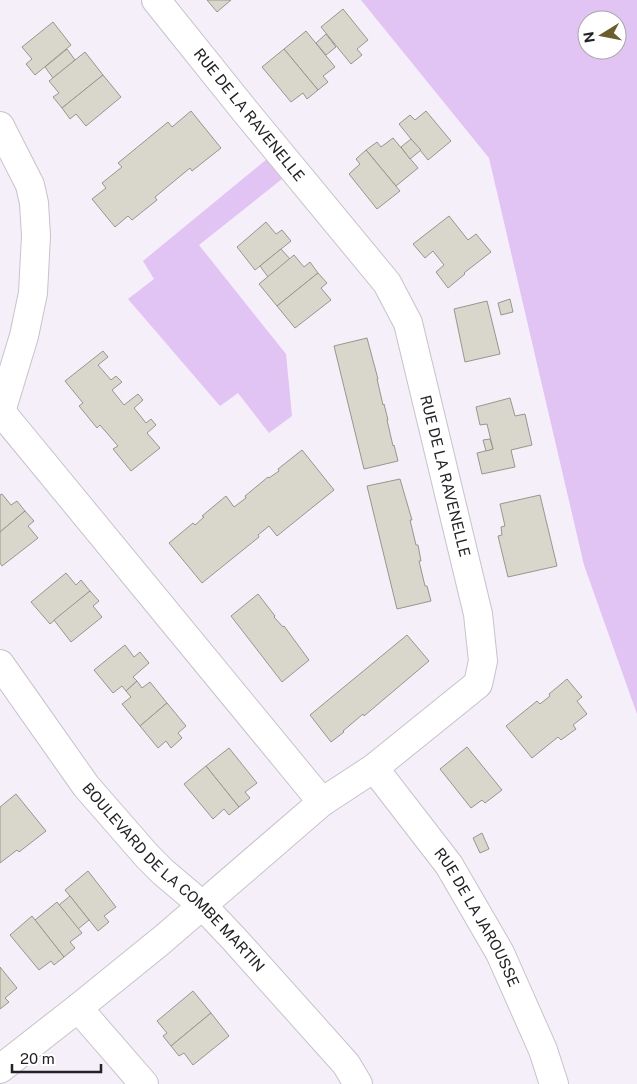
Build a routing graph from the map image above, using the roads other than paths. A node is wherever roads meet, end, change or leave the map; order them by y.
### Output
1 (156, 0) edge
2 (0, 126) edge
3 (1, 414) edge
4 (0, 664) edge
5 (374, 768) junction
6 (322, 802) junction
7 (202, 905) junction
8 (78, 1008) junction
9 (0, 1069) edge
10 (144, 1084) edge
11 (358, 1084) edge
12 (554, 1084) edge

1 - 5 street, RUE DE LA RAVENELLE
2 - 3 street
3 - 6 street
4 - 7 street, BOULEVARD DE LA COMBE MARTIN
5 - 6 street, RUE DE LA RAVENELLE
5 - 12 street, RUE DE LA JAROUSSE
6 - 7 street, RUE DE LA RAVENELLE
7 - 8 street, RUE DE LA RAVENELLE
7 - 11 street, BOULEVARD DE LA COMBE MARTIN
8 - 9 street, RUE DE LA RAVENELLE
8 - 10 street

